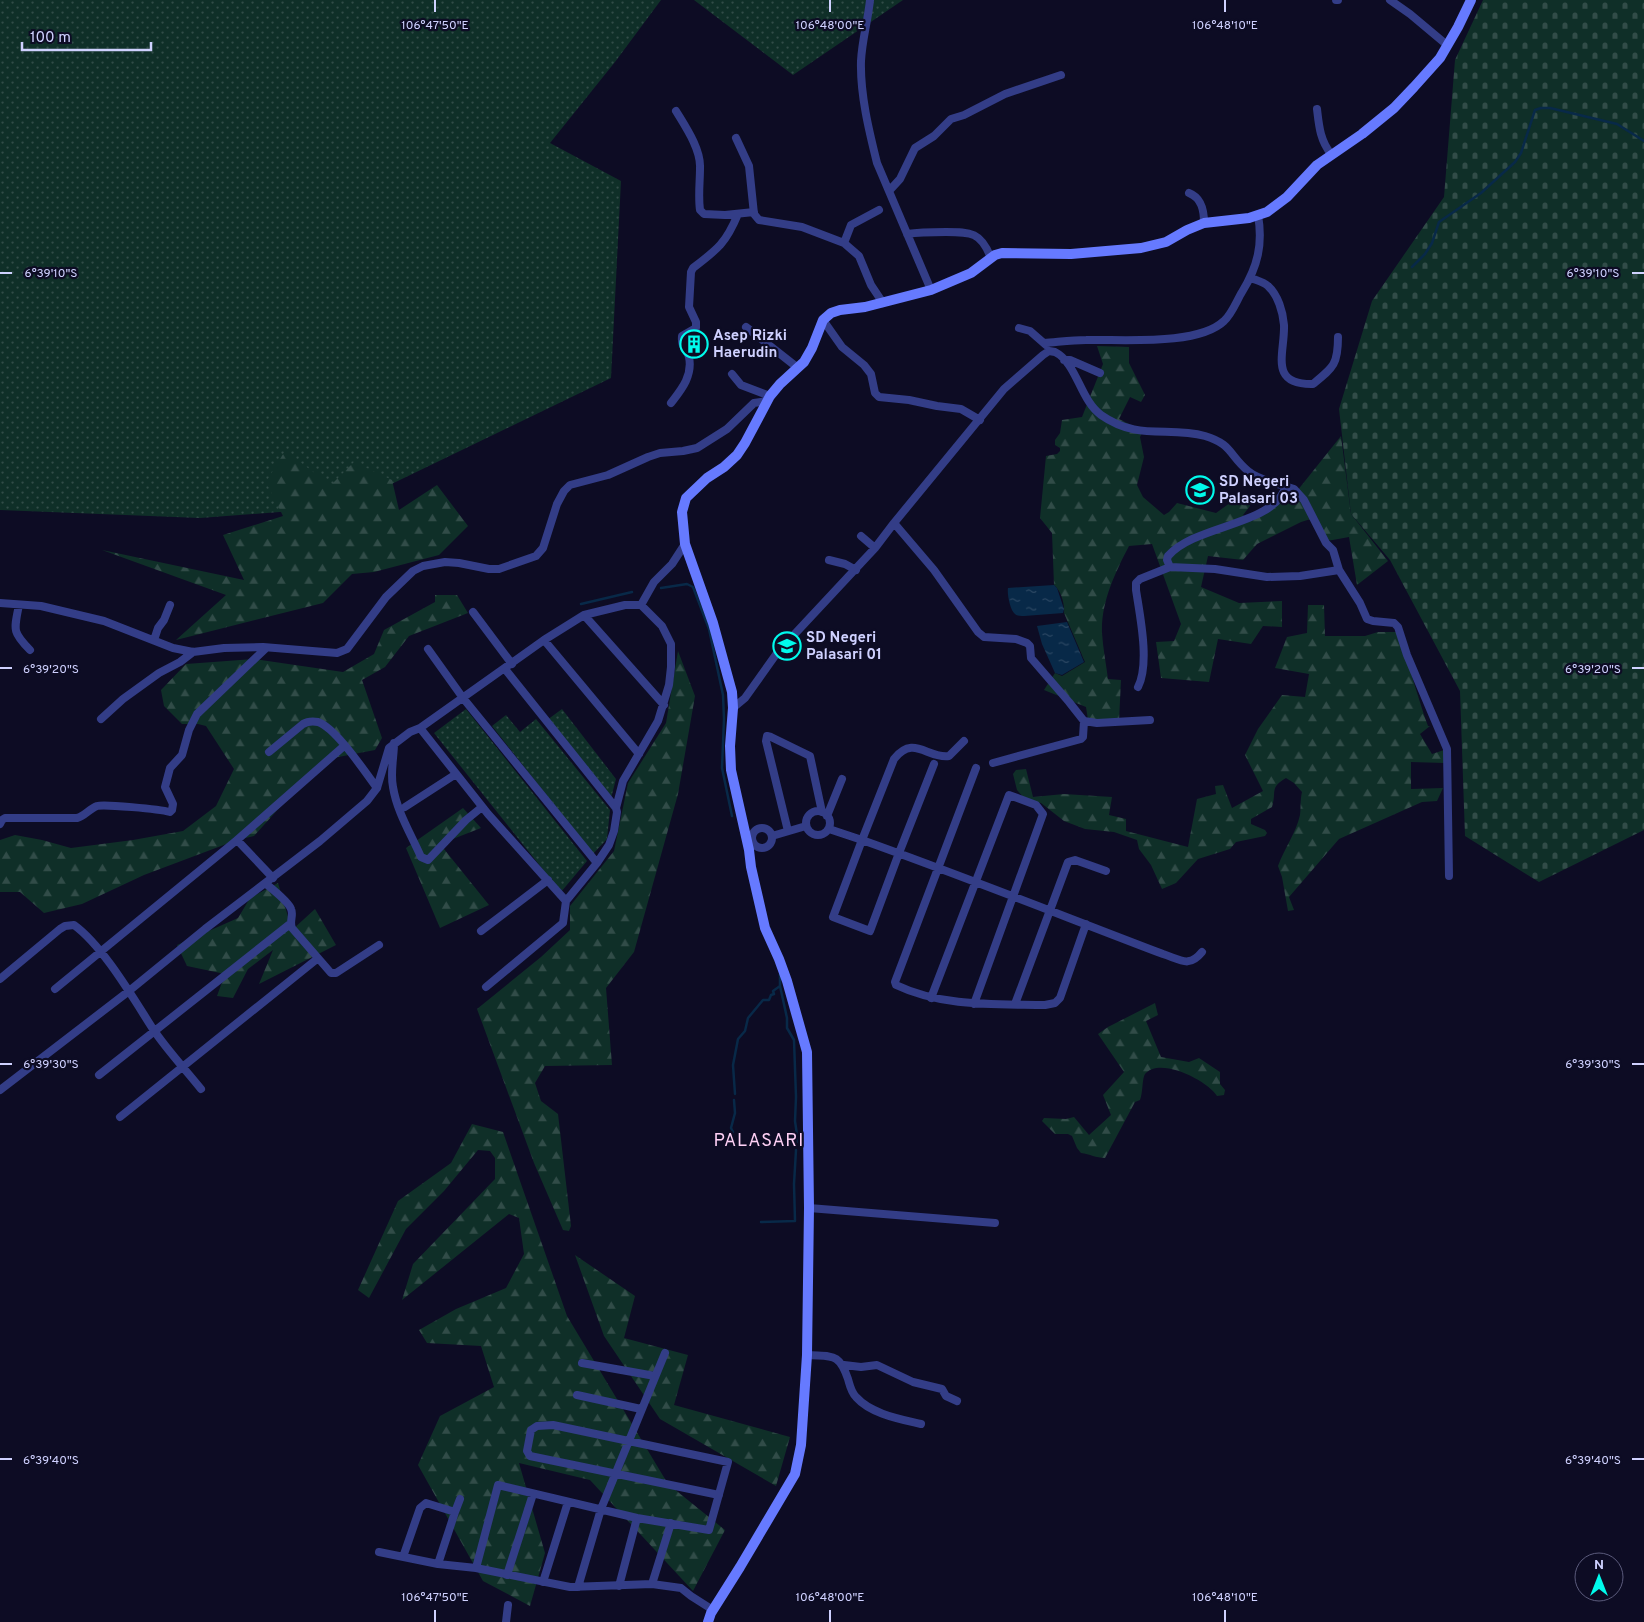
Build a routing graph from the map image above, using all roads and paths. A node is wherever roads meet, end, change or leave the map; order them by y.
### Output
1 (870, 0) edge
2 (1390, 0) edge
3 (1471, 0) edge
4 (1447, 45) junction
5 (1061, 75) dead end
6 (1317, 109) dead end
7 (676, 111) dead end
8 (736, 138) dead end
9 (1331, 154) junction
10 (889, 191) junction
11 (1190, 193) dead end
12 (879, 210) dead end
13 (754, 212) junction
14 (738, 214) junction
15 (1258, 215) junction
16 (1204, 223) junction
17 (907, 234) junction
18 (844, 243) junction
19 (991, 258) junction
20 (1251, 278) junction
21 (931, 290) junction
22 (883, 303) junction
23 (823, 320) junction
24 (746, 327) dead end
25 (1019, 328) dead end
26 (1338, 337) dead end
27 (1044, 343) junction
28 (1050, 352) junction
29 (1064, 360) junction
30 (798, 368) junction
31 (1100, 373) dead end
32 (732, 374) dead end
33 (768, 398) junction
34 (671, 403) dead end
35 (980, 420) junction
36 (1286, 486) junction
37 (894, 523) junction
38 (861, 536) dead end
39 (686, 544) junction
40 (875, 548) junction
41 (829, 560) dead end
42 (1170, 567) junction
43 (856, 570) junction
44 (1338, 570) junction
45 (0, 603) edge
46 (170, 604) dead end
47 (19, 605) junction
48 (641, 605) junction
49 (473, 612) dead end
50 (584, 615) junction
51 (154, 640) junction
52 (544, 640) junction
53 (266, 648) junction
54 (428, 649) dead end
55 (30, 650) dead end
56 (193, 652) junction
57 (512, 664) junction
58 (505, 669) junction
59 (1138, 687) dead end
60 (463, 698) junction
61 (664, 705) junction
62 (733, 708) junction
63 (101, 719) dead end
64 (1150, 720) dead end
65 (1084, 721) junction
66 (420, 728) junction
67 (964, 741) dead end
68 (394, 743) junction
69 (344, 746) junction
70 (269, 752) dead end
71 (639, 754) junction
72 (993, 763) dead end
73 (934, 764) dead end
74 (976, 768) dead end
75 (456, 774) junction
76 (842, 779) dead end
77 (377, 788) junction
78 (405, 807) dead end
79 (482, 807) junction
80 (616, 808) junction
81 (825, 814) junction
82 (0, 824) edge
83 (806, 826) junction
84 (828, 829) junction
85 (788, 831) junction
86 (772, 836) junction
87 (238, 840) junction
88 (749, 840) junction
89 (862, 840) junction
90 (899, 853) junction
91 (597, 862) junction
92 (937, 867) junction
93 (1106, 871) dead end
94 (1449, 876) dead end
95 (273, 878) junction
96 (548, 880) junction
97 (975, 882) junction
98 (265, 883) junction
99 (1012, 896) junction
100 (566, 900) junction
101 (1050, 910) junction
102 (290, 924) junction
103 (1086, 924) junction
104 (481, 931) dead end
105 (380, 945) dead end
106 (100, 952) junction
107 (1202, 952) dead end
108 (317, 959) junction
109 (0, 979) edge
110 (486, 987) dead end
111 (55, 989) dead end
112 (129, 991) junction
113 (931, 998) junction
114 (974, 1004) junction
115 (1015, 1004) junction
116 (154, 1031) junction
117 (182, 1066) junction
118 (99, 1075) dead end
119 (201, 1089) dead end
120 (0, 1090) edge
121 (120, 1117) dead end
122 (809, 1208) junction
123 (996, 1223) dead end
124 (665, 1353) dead end
125 (807, 1355) junction
126 (582, 1363) dead end
127 (844, 1365) junction
128 (655, 1376) junction
129 (577, 1395) dead end
130 (957, 1401) dead end
131 (641, 1408) junction
132 (921, 1424) dead end
133 (628, 1440) junction
134 (615, 1473) junction
135 (534, 1494) junction
136 (719, 1495) junction
137 (460, 1498) dead end
138 (568, 1502) junction
139 (601, 1509) junction
140 (455, 1512) junction
141 (637, 1518) junction
142 (670, 1523) junction
143 (379, 1552) dead end
144 (403, 1557) junction
145 (438, 1564) junction
146 (476, 1568) junction
147 (507, 1575) junction
148 (543, 1582) junction
149 (652, 1584) junction
150 (619, 1586) junction
151 (578, 1587) junction
152 (508, 1605) dead end
153 (713, 1610) junction
154 (506, 1622) edge
155 (708, 1622) edge

1 - 10 street
2 - 4 street
3 - 4 main road
4 - 9 main road
5 - 10 street
6 - 9 street
7 - 14 street
8 - 13 street
9 - 15 main road
10 - 17 street
11 - 16 street
12 - 18 street
13 - 14 street
13 - 18 street
14 - 34 street
15 - 16 main road
15 - 20 street
16 - 19 main road
17 - 19 street
17 - 21 street
18 - 22 street
19 - 21 main road
20 - 26 street
20 - 27 street
21 - 22 main road
22 - 23 main road
23 - 30 main road
23 - 35 street
24 - 30 street
25 - 27 street
27 - 28 street
28 - 29 street
28 - 35 street
29 - 31 street
29 - 36 street
30 - 33 main road
32 - 33 street
33 - 39 main road
33 - 53 street
35 - 37 street
36 - 42 street
36 - 44 street
37 - 40 street
37 - 65 street
38 - 40 street
39 - 48 street
39 - 62 main road
40 - 43 street
41 - 43 street
42 - 44 street
42 - 59 street
43 - 62 street
44 - 94 street
45 - 47 street
46 - 51 street
47 - 51 street
47 - 55 street
48 - 50 street
48 - 61 street
49 - 57 street
50 - 52 street
50 - 61 street
51 - 56 street
52 - 57 street
52 - 71 street
53 - 56 street
53 - 82 street
54 - 60 street
56 - 63 street
57 - 58 street
58 - 60 street
58 - 80 street
60 - 66 street
60 - 91 street
61 - 71 street
62 - 88 main road
64 - 65 street
65 - 72 street
66 - 68 street
66 - 75 street
67 - 89 street
68 - 77 street
68 - 79 street
69 - 70 street
69 - 77 street
69 - 87 street
71 - 80 street
73 - 90 street
74 - 92 street
75 - 78 street
75 - 79 street
76 - 81 street
77 - 95 street
79 - 96 street
80 - 91 street
81 - 83 street
81 - 84 street
81 - 85 street
83 - 84 street
83 - 85 street
84 - 89 street
85 - 86 street
86 - 88 street
86 - 88 street
87 - 95 street
87 - 106 street
88 - 122 main road
89 - 90 street
89 - 90 street
90 - 92 street
91 - 100 street
92 - 97 street
92 - 113 street
93 - 101 street
95 - 98 street
96 - 100 street
96 - 104 street
97 - 99 street
97 - 99 street
97 - 113 street
98 - 102 street
98 - 112 street
99 - 101 street
99 - 114 street
100 - 110 street
101 - 103 street
101 - 115 street
102 - 108 street
102 - 116 street
103 - 107 street
103 - 115 street
105 - 108 street
106 - 109 street
106 - 111 street
106 - 112 street
108 - 117 street
112 - 116 street
112 - 120 street
113 - 114 street
114 - 115 street
116 - 117 street
116 - 118 street
117 - 119 street
117 - 121 street
122 - 123 street
122 - 125 main road
124 - 128 street
125 - 127 street
125 - 153 main road
126 - 128 street
127 - 130 street
127 - 132 street
128 - 131 street
129 - 131 street
131 - 133 street
133 - 134 street
133 - 134 street
133 - 136 street
134 - 136 street
134 - 139 street
135 - 138 street
135 - 146 street
135 - 147 street
136 - 142 street
137 - 140 street
138 - 139 street
138 - 148 street
139 - 141 street
139 - 151 street
140 - 144 street
140 - 145 street
141 - 142 street
141 - 150 street
142 - 149 street
143 - 144 street
144 - 145 street
145 - 146 street
146 - 147 street
147 - 148 street
148 - 151 street
149 - 150 street
149 - 153 street
150 - 151 street
152 - 154 street
153 - 155 main road

